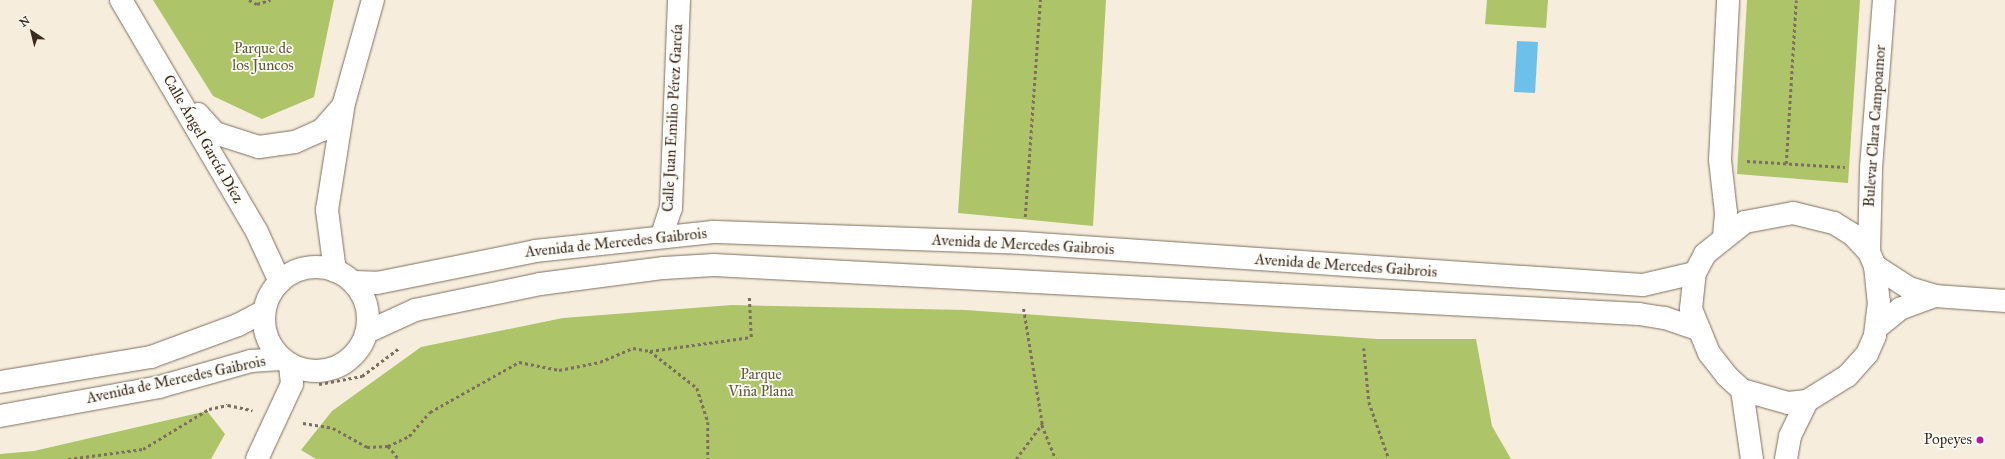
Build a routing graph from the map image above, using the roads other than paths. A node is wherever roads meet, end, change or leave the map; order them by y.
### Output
1 (121, 0) edge
2 (373, 0) edge
3 (679, 0) edge
4 (1728, 0) edge
5 (1884, 0) edge
6 (178, 93) junction
7 (344, 103) junction
8 (662, 235) junction
9 (1724, 237) junction
10 (1872, 259) junction
11 (335, 271) junction
12 (1695, 273) junction
13 (280, 282) junction
14 (353, 282) junction
15 (1935, 296) junction
16 (2005, 301) edge
17 (264, 310) junction
18 (1879, 326) junction
19 (1697, 329) junction
20 (367, 332) junction
21 (285, 362) junction
22 (324, 369) junction
23 (0, 382) edge
24 (1742, 390) junction
25 (1807, 401) junction
26 (0, 416) edge
27 (277, 419) junction
28 (260, 453) edge
29 (1752, 459) edge
30 (1786, 459) edge

1 - 6 street, Calle Ángel García Díez
2 - 7 street
3 - 8 street, Calle Juan Emilio Pérez García
4 - 9 street
5 - 10 street, Bulevar Clara Campoamor
6 - 7 street
6 - 13 street, Calle Ángel García Díez
7 - 11 street
8 - 12 street, Avenida de Mercedes Gaibrois
8 - 14 street, Avenida de Mercedes Gaibrois
9 - 10 street
9 - 12 street
10 - 15 street
10 - 18 street, Bulevar Clara Campoamor
11 - 13 street
11 - 14 street
12 - 19 street
13 - 17 street
14 - 20 street
15 - 16 street
15 - 18 street
17 - 21 street
17 - 23 street, Avenida de Mercedes Gaibrois
18 - 25 street
19 - 20 street, Avenida de Mercedes Gaibrois
19 - 24 street
20 - 22 street
21 - 22 street
21 - 26 street, Avenida de Mercedes Gaibrois
21 - 27 street
22 - 27 street
24 - 25 street
24 - 29 street
25 - 30 street
27 - 28 street

